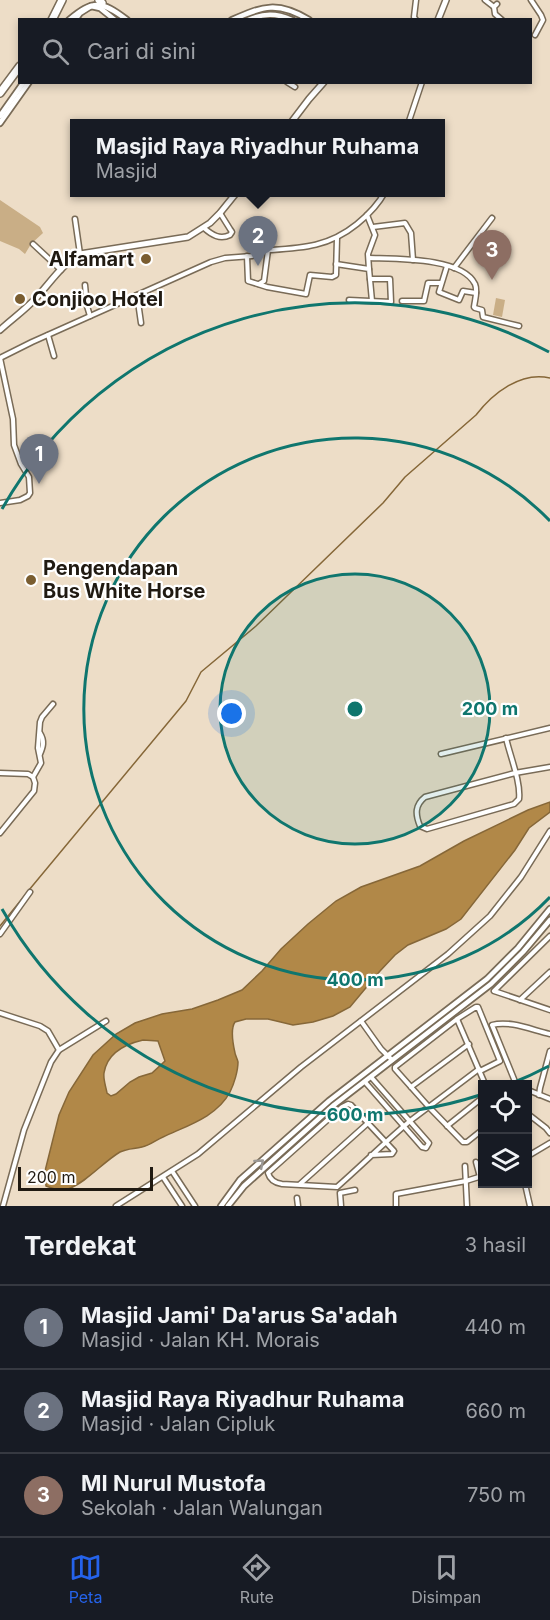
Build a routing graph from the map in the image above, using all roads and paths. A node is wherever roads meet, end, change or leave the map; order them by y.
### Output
1 (62, 0) edge
2 (416, 0) edge
3 (446, 0) edge
4 (485, 0) edge
5 (531, 0) edge
6 (100, 1) edge
7 (53, 18) edge
8 (71, 18) edge
9 (76, 18) edge
10 (112, 18) edge
11 (124, 18) edge
12 (237, 18) edge
13 (253, 18) edge
14 (287, 18) edge
15 (305, 18) edge
16 (415, 18) edge
17 (439, 18) edge
18 (500, 18) edge
19 (535, 35) dead end
20 (18, 69) edge
21 (23, 84) edge
22 (28, 84) edge
23 (290, 84) edge
24 (322, 84) edge
25 (421, 84) edge
26 (295, 87) dead end
27 (0, 93) edge
28 (0, 116) edge
29 (293, 119) edge
30 (409, 119) edge
31 (0, 123) edge
32 (233, 197) edge
33 (382, 197) edge
34 (220, 213) junction
35 (368, 217) junction
36 (492, 218) dead end
37 (75, 219) dead end
38 (373, 227) junction
39 (204, 228) junction
40 (337, 240) junction
41 (33, 244) dead end
42 (268, 250) junction
43 (80, 254) junction
44 (247, 258) junction
45 (369, 258) junction
46 (412, 260) junction
47 (336, 264) junction
48 (447, 266) junction
49 (454, 268) junction
50 (369, 269) junction
51 (61, 270) junction
52 (370, 279) junction
53 (441, 283) junction
54 (259, 284) junction
55 (85, 285) dead end
56 (476, 293) junction
57 (137, 296) junction
58 (349, 300) dead end
59 (372, 301) junction
60 (402, 302) dead end
61 (90, 314) dead end
62 (141, 322) dead end
63 (519, 326) dead end
64 (1, 328) edge
65 (48, 335) junction
66 (54, 357) dead end
67 (0, 358) edge
68 (0, 503) edge
69 (53, 704) dead end
70 (550, 728) edge
71 (506, 738) junction
72 (441, 754) dead end
73 (550, 767) edge
74 (0, 773) edge
75 (515, 773) junction
76 (33, 777) junction
77 (550, 831) edge
78 (0, 833) edge
79 (30, 892) dead end
80 (550, 909) edge
81 (550, 920) edge
82 (0, 934) edge
83 (550, 936) edge
84 (550, 972) edge
85 (520, 1000) junction
86 (550, 1010) edge
87 (0, 1013) edge
88 (457, 1019) junction
89 (106, 1021) dead end
90 (361, 1021) junction
91 (550, 1034) edge
92 (468, 1044) junction
93 (59, 1050) junction
94 (550, 1052) edge
95 (387, 1053) junction
96 (392, 1060) junction
97 (480, 1070) junction
98 (371, 1077) junction
99 (484, 1080) edge
100 (514, 1080) edge
101 (365, 1082) junction
102 (380, 1087) junction
103 (411, 1087) junction
104 (374, 1092) junction
105 (532, 1092) edge
106 (539, 1095) junction
107 (549, 1097) edge
108 (478, 1102) edge
109 (428, 1107) junction
110 (532, 1117) edge
111 (410, 1121) junction
112 (368, 1123) junction
113 (404, 1126) junction
114 (447, 1126) junction
115 (296, 1131) junction
116 (478, 1134) edge
117 (550, 1134) edge
118 (301, 1135) junction
119 (385, 1143) junction
120 (550, 1143) edge
121 (532, 1154) edge
122 (371, 1155) junction
123 (476, 1162) dead end
124 (465, 1167) dead end
125 (478, 1168) edge
126 (172, 1171) junction
127 (163, 1177) junction
128 (478, 1178) edge
129 (466, 1182) junction
130 (300, 1184) junction
131 (526, 1188) edge
132 (355, 1190) dead end
133 (297, 1198) dead end
134 (3, 1206) edge
135 (116, 1206) edge
136 (182, 1206) edge
137 (195, 1206) edge
138 (221, 1206) edge
139 (228, 1206) edge
140 (298, 1206) edge
141 (341, 1206) edge
142 (396, 1206) edge
143 (466, 1206) edge
144 (530, 1206) edge

1 - 7 highway
2 - 16 street
3 - 17 main road
4 - 18 street
5 - 19 street
6 - 8 street
6 - 11 street
9 - 10 street
12 - 15 street
13 - 14 street
20 - 27 highway
21 - 28 street
22 - 31 street
23 - 26 street
24 - 29 main road
25 - 30 street
32 - 34 main road
33 - 35 street
34 - 39 main road
34 - 39 street
35 - 38 street
35 - 40 street
36 - 49 street
37 - 43 street
38 - 45 street
38 - 46 street
39 - 43 main road
40 - 42 street
40 - 47 street
41 - 51 street
42 - 44 street
42 - 54 street
43 - 51 main road
44 - 54 street
44 - 57 street
45 - 46 street
45 - 50 street
46 - 48 street
47 - 50 street
47 - 54 street
48 - 49 street
48 - 53 street
49 - 56 street
50 - 52 street
51 - 64 main road
52 - 59 street
52 - 59 street
53 - 56 street
53 - 60 street
55 - 61 street
56 - 63 street
57 - 62 street
57 - 65 street
58 - 59 street
65 - 66 street
65 - 67 street
67 - 68 street
69 - 76 street
70 - 71 street
71 - 72 street
71 - 75 street
73 - 75 street
74 - 76 street
75 - 75 street
76 - 78 street
77 - 90 street
79 - 82 street
80 - 95 street
81 - 96 street
83 - 85 street
84 - 85 street
85 - 86 street
87 - 93 street
88 - 92 street
88 - 97 street
88 - 103 street
89 - 93 street
90 - 95 street
90 - 126 street
91 - 100 street
92 - 97 street
92 - 103 street
93 - 134 street
94 - 106 street
95 - 96 street
95 - 115 street
96 - 98 street
97 - 99 street
97 - 109 street
98 - 101 street
98 - 102 street
101 - 104 street
101 - 118 street
102 - 104 street
102 - 111 street
103 - 109 street
104 - 113 street
105 - 106 street
106 - 107 street
108 - 114 street
109 - 111 street
109 - 114 street
110 - 117 street
111 - 113 street
111 - 113 street
112 - 119 street
112 - 130 street
112 - 130 street
113 - 119 street
114 - 116 street
115 - 118 street
138 -> 115 street
118 - 139 street
119 - 122 street
119 - 122 street
120 - 121 street
122 - 130 street
123 - 125 street
124 - 129 street
126 - 127 street
126 - 137 street
127 - 135 street
127 - 136 street
128 - 129 street
129 - 142 street
129 - 143 street
131 - 144 street
132 - 141 street
133 - 140 street

